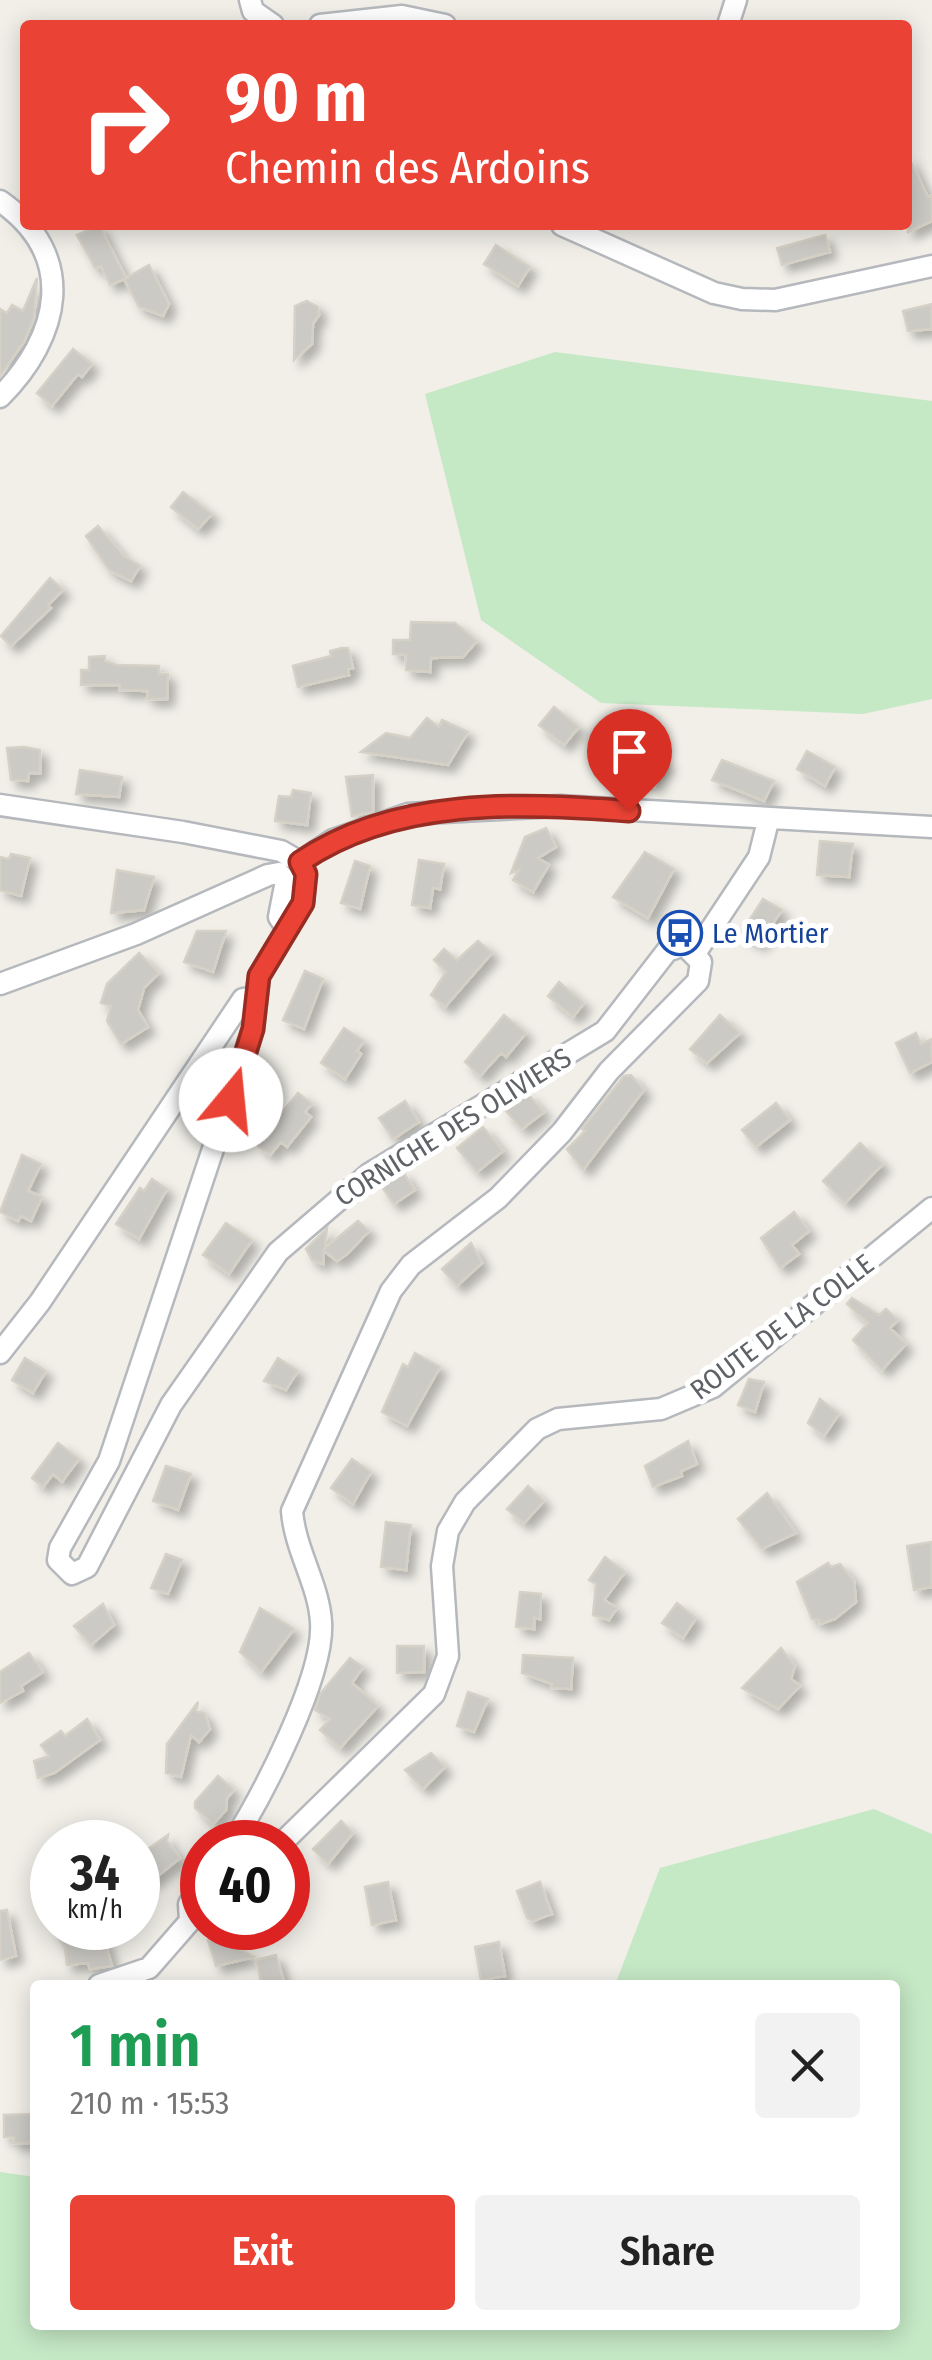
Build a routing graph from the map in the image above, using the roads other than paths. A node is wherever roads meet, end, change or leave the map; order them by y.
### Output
1 (250, 0) edge
2 (265, 20) edge
3 (366, 20) edge
4 (421, 20) edge
5 (0, 200) edge
6 (20, 217) edge
7 (29, 230) edge
8 (573, 230) edge
9 (932, 266) edge
10 (0, 397) edge
11 (0, 805) edge
12 (768, 821) junction
13 (932, 827) edge
14 (300, 862) junction
15 (287, 929) junction
16 (696, 952) junction
17 (0, 984) edge
18 (254, 998) junction
19 (932, 1208) edge
20 (0, 1353) edge
21 (244, 1820) edge
22 (306, 1820) edge
23 (180, 1942) edge
24 (148, 1977) edge

1 - 2 street
3 - 4 street
5 - 6 street
7 - 10 street
8 - 9 street
11 - 14 street
12 - 13 street
12 - 14 street
12 - 16 street
14 - 15 street, CORNICHE DES OLIVIERS
15 - 17 street
15 - 18 street, CORNICHE DES OLIVIERS
16 - 18 street, CORNICHE DES OLIVIERS
16 - 21 street, CORNICHE DES OLIVIERS
18 - 20 street
19 - 22 street, ROUTE DE LA COLLE
23 - 24 street

